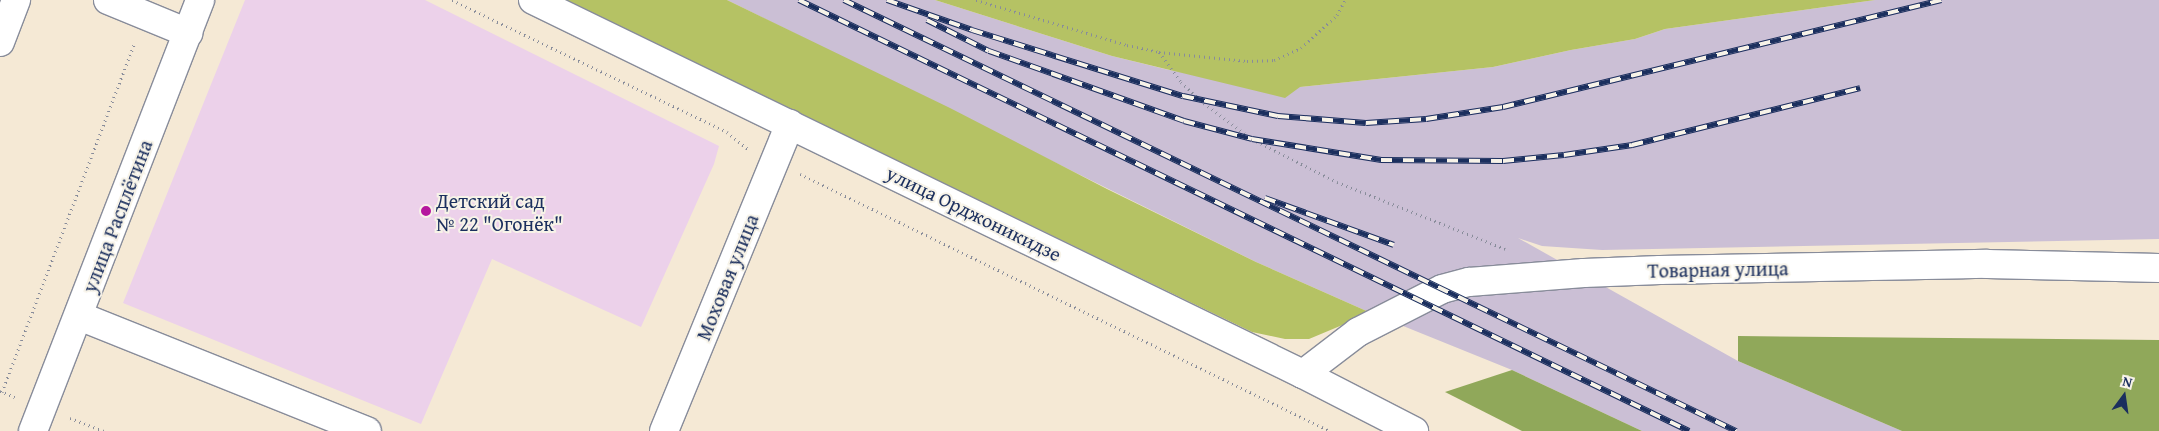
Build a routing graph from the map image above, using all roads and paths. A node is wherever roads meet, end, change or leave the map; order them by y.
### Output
1 (16, 0) edge
2 (108, 0) edge
3 (200, 0) edge
4 (452, 0) edge
5 (533, 0) edge
6 (976, 0) edge
7 (1346, 0) edge
8 (145, 16) junction
9 (188, 33) junction
10 (0, 42) edge
11 (1159, 52) junction
12 (790, 124) junction
13 (748, 149) junction
14 (762, 160) junction
15 (1514, 253) dead end
16 (2159, 268) edge
17 (78, 316) junction
18 (1303, 374) junction
19 (2, 392) dead end
20 (34, 431) edge
21 (368, 431) edge
22 (664, 431) edge
23 (1330, 431) edge
24 (1414, 431) edge

1 - 10 street
2 - 8 street
3 - 9 street, улица Расплётина
4 - 13 path
5 - 12 street, улица Орджоникидзе
6 - 11 path
7 - 11 path
8 - 9 street
8 - 19 path
9 - 17 street, улица Расплётина
11 - 15 path
12 - 14 street, Моховая улица
12 - 18 street, улица Орджоникидзе
13 - 14 path
13 - 14 path
14 - 22 street, Моховая улица
14 - 23 path
16 - 18 street, Товарная улица
17 - 20 street, улица Расплётина
17 - 21 street
18 - 24 street, улица Орджоникидзе

